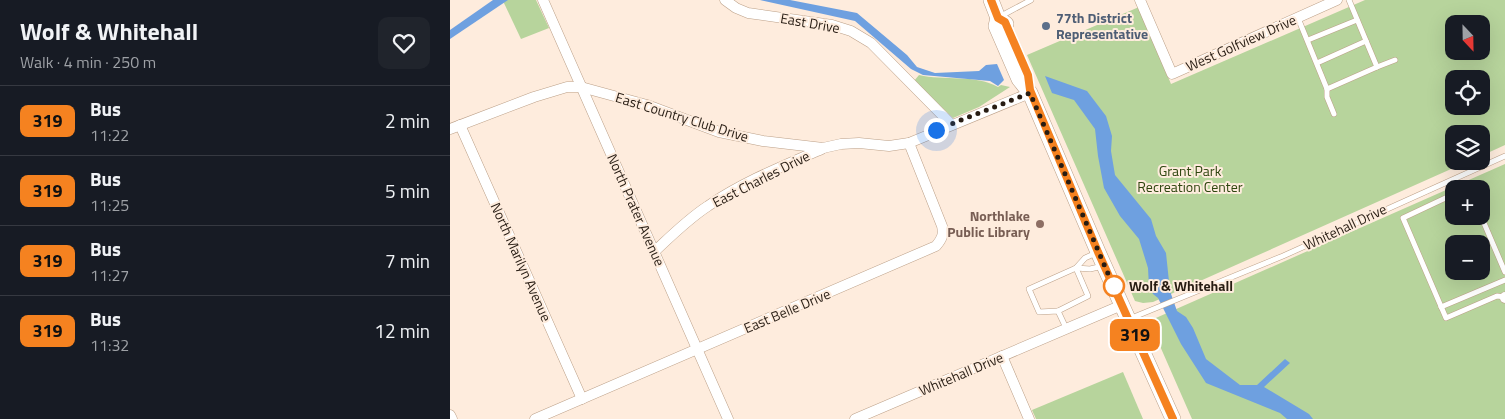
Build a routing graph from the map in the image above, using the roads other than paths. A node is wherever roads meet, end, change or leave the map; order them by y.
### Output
1 (543, 0) edge
2 (725, 0) edge
3 (991, 0) edge
4 (1031, 0) edge
5 (1140, 0) edge
6 (1337, 0) edge
7 (1349, 0) edge
8 (998, 18) junction
9 (1298, 18) junction
10 (1357, 20) junction
11 (1308, 40) junction
12 (1366, 41) junction
13 (1395, 60) dead end
14 (1317, 63) junction
15 (1377, 67) junction
16 (581, 87) junction
17 (1327, 89) junction
18 (1030, 92) junction
19 (1334, 114) dead end
20 (950, 124) junction
21 (460, 125) junction
22 (450, 130) edge
23 (909, 143) junction
24 (823, 148) junction
25 (1505, 156) edge
26 (1445, 198) edge
27 (1485, 225) edge
28 (654, 252) junction
29 (1102, 259) junction
30 (1076, 268) junction
31 (1505, 272) edge
32 (1505, 280) edge
33 (1505, 298) edge
34 (1122, 305) junction
35 (1442, 307) junction
36 (1058, 311) junction
37 (1128, 319) junction
38 (1066, 328) junction
39 (697, 349) junction
40 (1002, 356) junction
41 (582, 399) junction
42 (450, 415) edge
43 (452, 419) edge
44 (535, 419) edge
45 (728, 419) edge
46 (855, 419) edge
47 (1030, 419) edge
48 (1173, 419) edge

1 - 16 street, North Prater Avenue
2 - 20 street, East Drive
3 - 8 main road
4 - 8 lane
5 - 9 street, West Golfview Drive
6 - 9 street, West Golfview Drive
7 - 10 lane
8 - 18 main road
9 - 11 lane
10 - 11 lane
10 - 12 lane
11 - 14 lane
12 - 14 lane
12 - 15 lane
13 - 15 lane
14 - 17 lane
15 - 17 lane
16 - 21 street, East Country Club Drive
16 - 24 street, East Country Club Drive
16 - 28 street, North Prater Avenue
17 - 19 lane
18 - 20 street, East Country Club Drive
18 - 29 main road
20 - 23 street, East Country Club Drive
21 - 22 street, East Country Club Drive
21 - 41 street, North Marilyn Avenue
23 - 24 street, East Country Club Drive
23 - 39 street, East Belle Drive
24 - 28 street, East Charles Drive
25 - 37 lane, Whitehall Drive
26 - 35 lane
27 - 31 lane
28 - 39 street, North Prater Avenue
29 - 30 lane
29 - 30 lane
29 - 34 main road
30 - 36 lane
30 - 36 lane
32 - 35 lane
33 - 35 lane
34 - 37 main road
34 - 38 street, Whitehall Drive
36 - 38 lane
37 - 48 main road
38 - 40 street, Whitehall Drive
39 - 41 street, East Belle Drive
39 - 45 street, North Prater Avenue
40 - 46 street, Whitehall Drive
40 - 47 street
41 - 44 street, East Belle Drive
42 - 43 street

